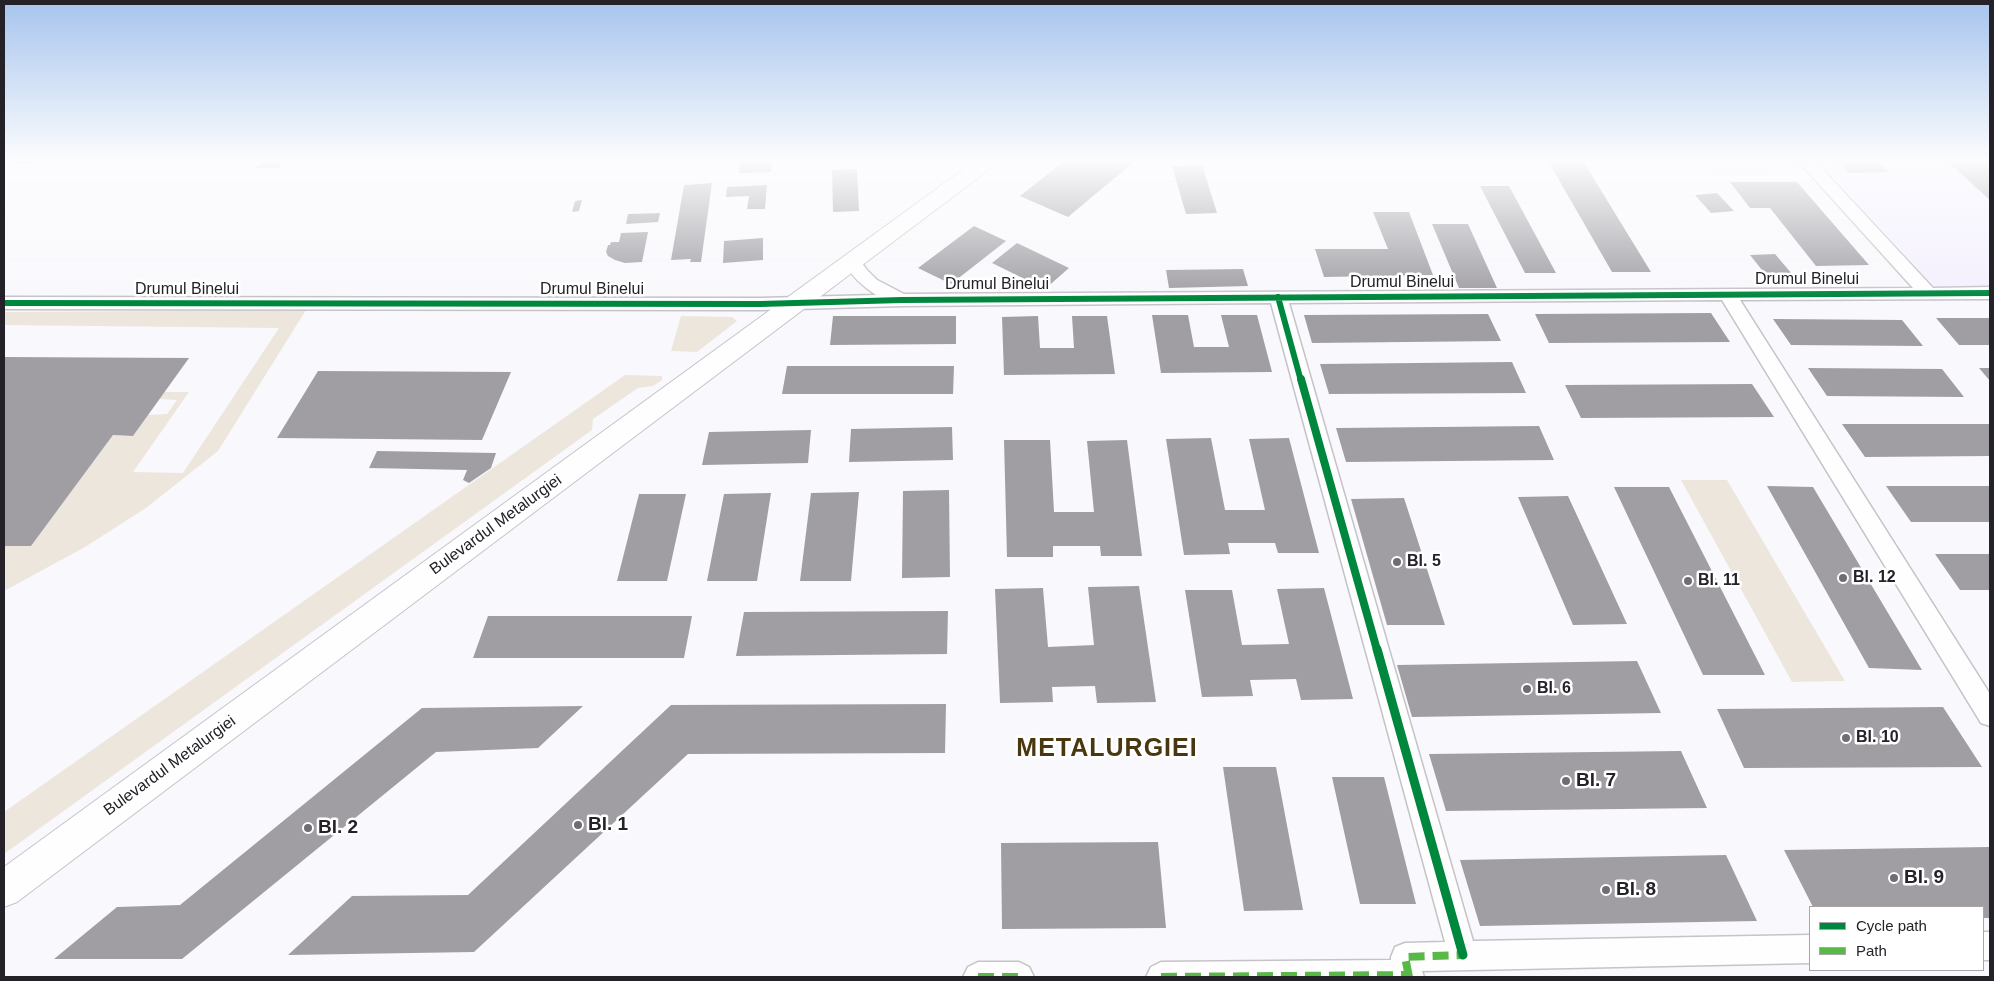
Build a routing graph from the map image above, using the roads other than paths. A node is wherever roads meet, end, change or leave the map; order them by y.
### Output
1 (926, 207) edge
2 (1848, 207) edge
3 (852, 262) junction
4 (1990, 293) edge
5 (1727, 294) junction
6 (1929, 294) junction
7 (1278, 297) junction
8 (902, 300) junction
9 (4, 303) edge
10 (796, 303) junction
11 (1990, 715) edge
12 (4, 889) edge
13 (1809, 949) edge
14 (1463, 955) junction
15 (1409, 976) edge
16 (974, 977) edge
17 (978, 977) edge
18 (1019, 977) edge
19 (1161, 977) edge
20 (1208, 977) edge

1 - 3 main road, Bulevardul Metalurgiei
2 - 6 street
3 - 8 street
3 - 10 main road, Bulevardul Metalurgiei
4 - 6 street, Drumul Binelui
5 - 6 street, Drumul Binelui
5 - 7 street, Drumul Binelui
5 - 11 street
7 - 8 street, Drumul Binelui
7 - 14 street
8 - 10 street, Drumul Binelui
9 - 10 street, Drumul Binelui
10 - 12 main road, Bulevardul Metalurgiei
13 - 14 street
14 - 15 street
15 - 20 street
16 - 17 street
17 - 18 street
19 - 20 street

